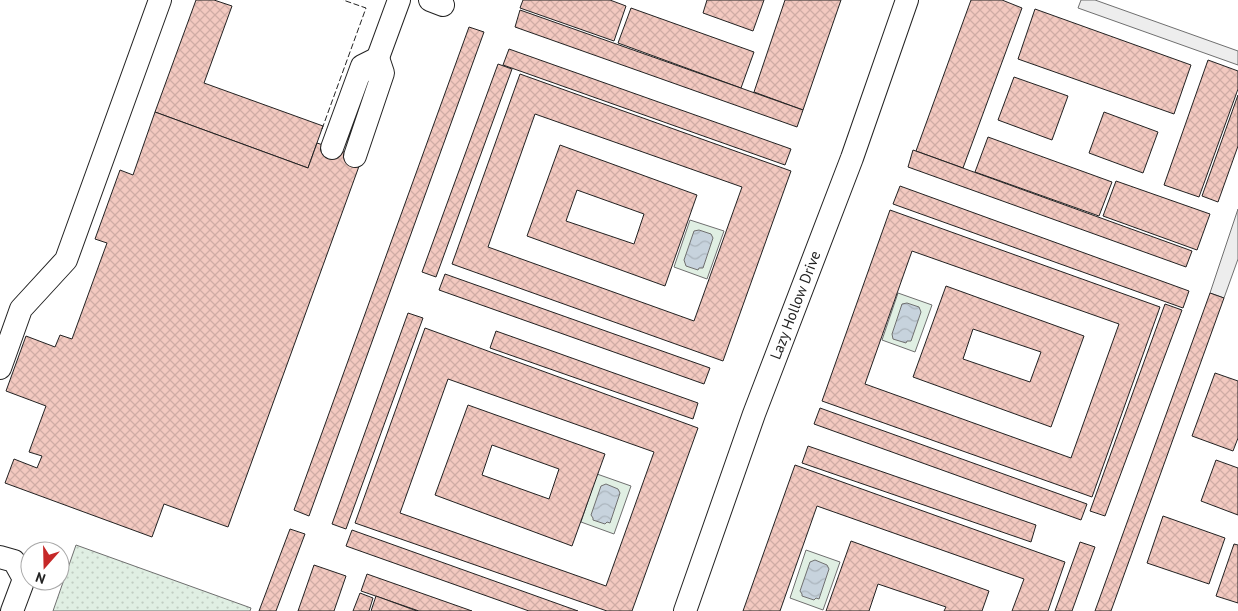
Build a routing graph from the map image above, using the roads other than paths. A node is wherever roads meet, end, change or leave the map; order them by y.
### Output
1 (160, 0) edge
2 (399, 0) edge
3 (907, 0) edge
4 (344, 152) dead end
5 (0, 368) edge
6 (0, 557) edge
7 (12, 611) edge
8 (685, 611) edge

1 - 5 street
2 - 4 street
3 - 8 street, Lazy Hollow Drive
6 - 7 street

